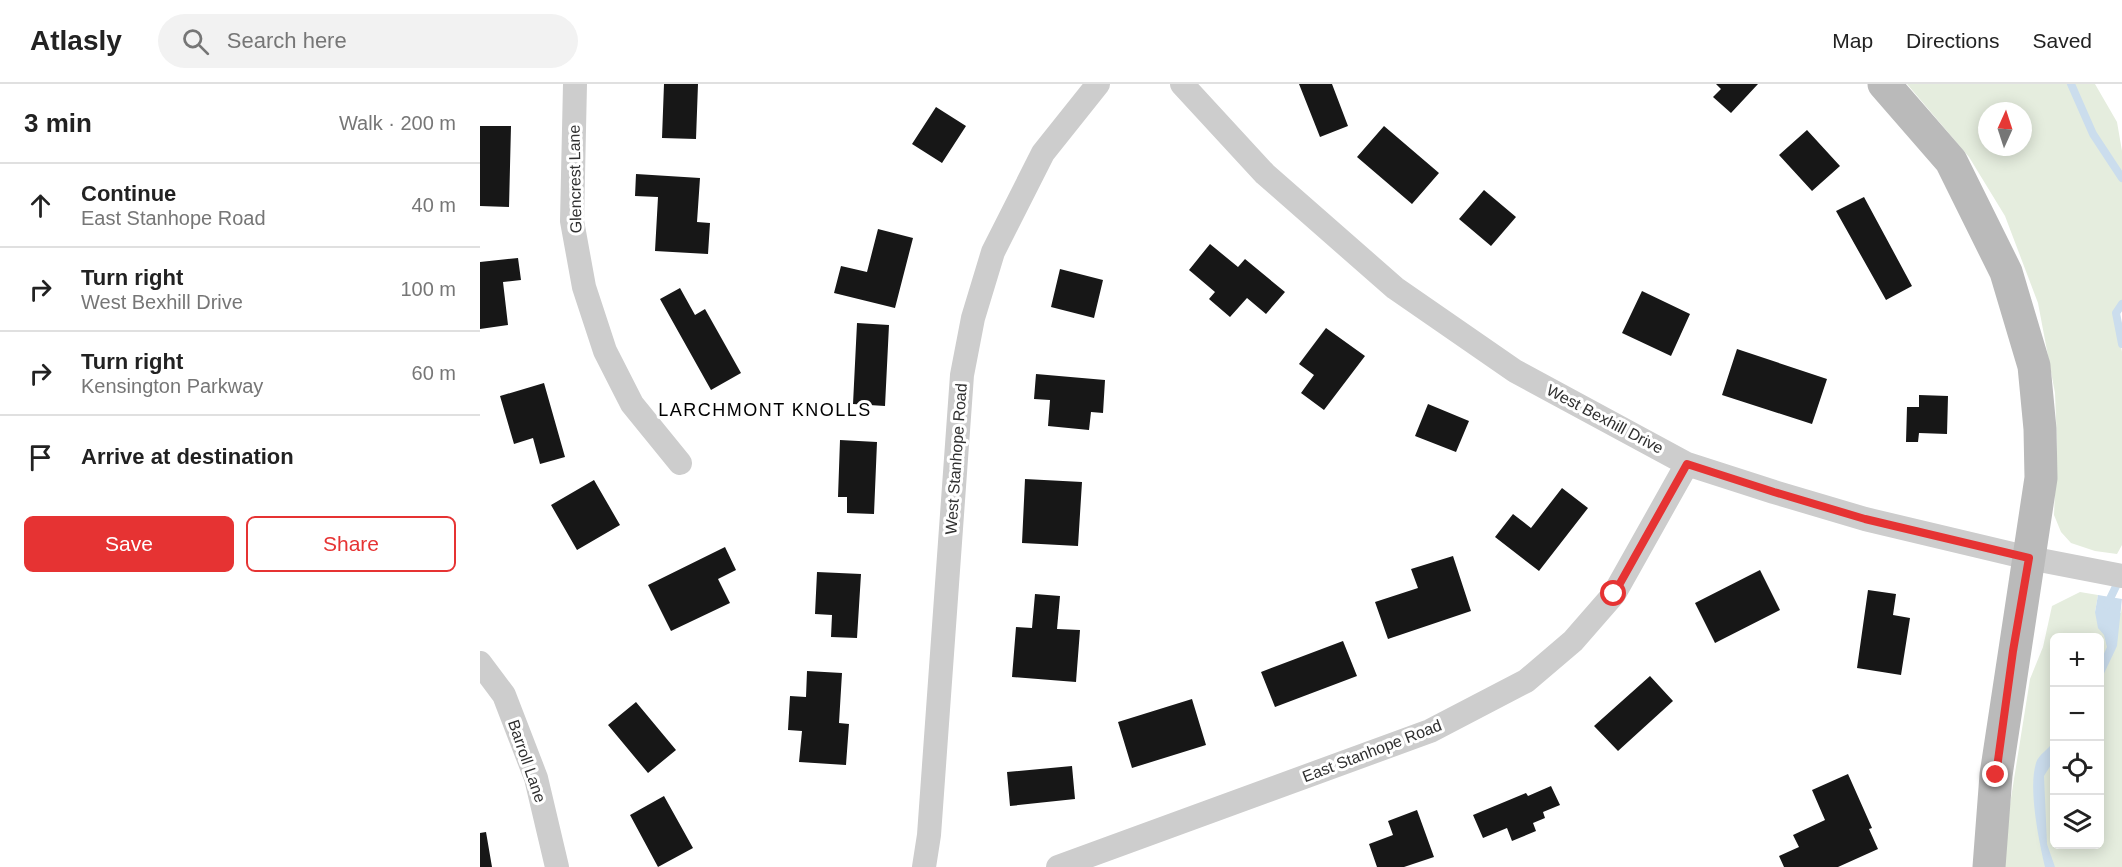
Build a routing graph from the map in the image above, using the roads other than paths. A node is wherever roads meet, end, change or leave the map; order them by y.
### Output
1 (575, 84) edge
2 (1098, 84) edge
3 (1182, 84) edge
4 (1884, 84) edge
5 (680, 463) dead end
6 (1687, 464) junction
7 (2029, 558) junction
8 (2122, 576) edge
9 (480, 663) edge
10 (557, 867) edge
11 (924, 867) edge
12 (1058, 867) edge
13 (1989, 867) edge

1 - 5 street, Glencrest Lane
2 - 11 street, West Stanhope Road
3 - 6 street, West Bexhill Drive
4 - 7 street
6 - 7 street, West Bexhill Drive
6 - 12 street, East Stanhope Road
7 - 8 street, West Bexhill Drive
7 - 13 street
9 - 10 street, Barroll Lane

